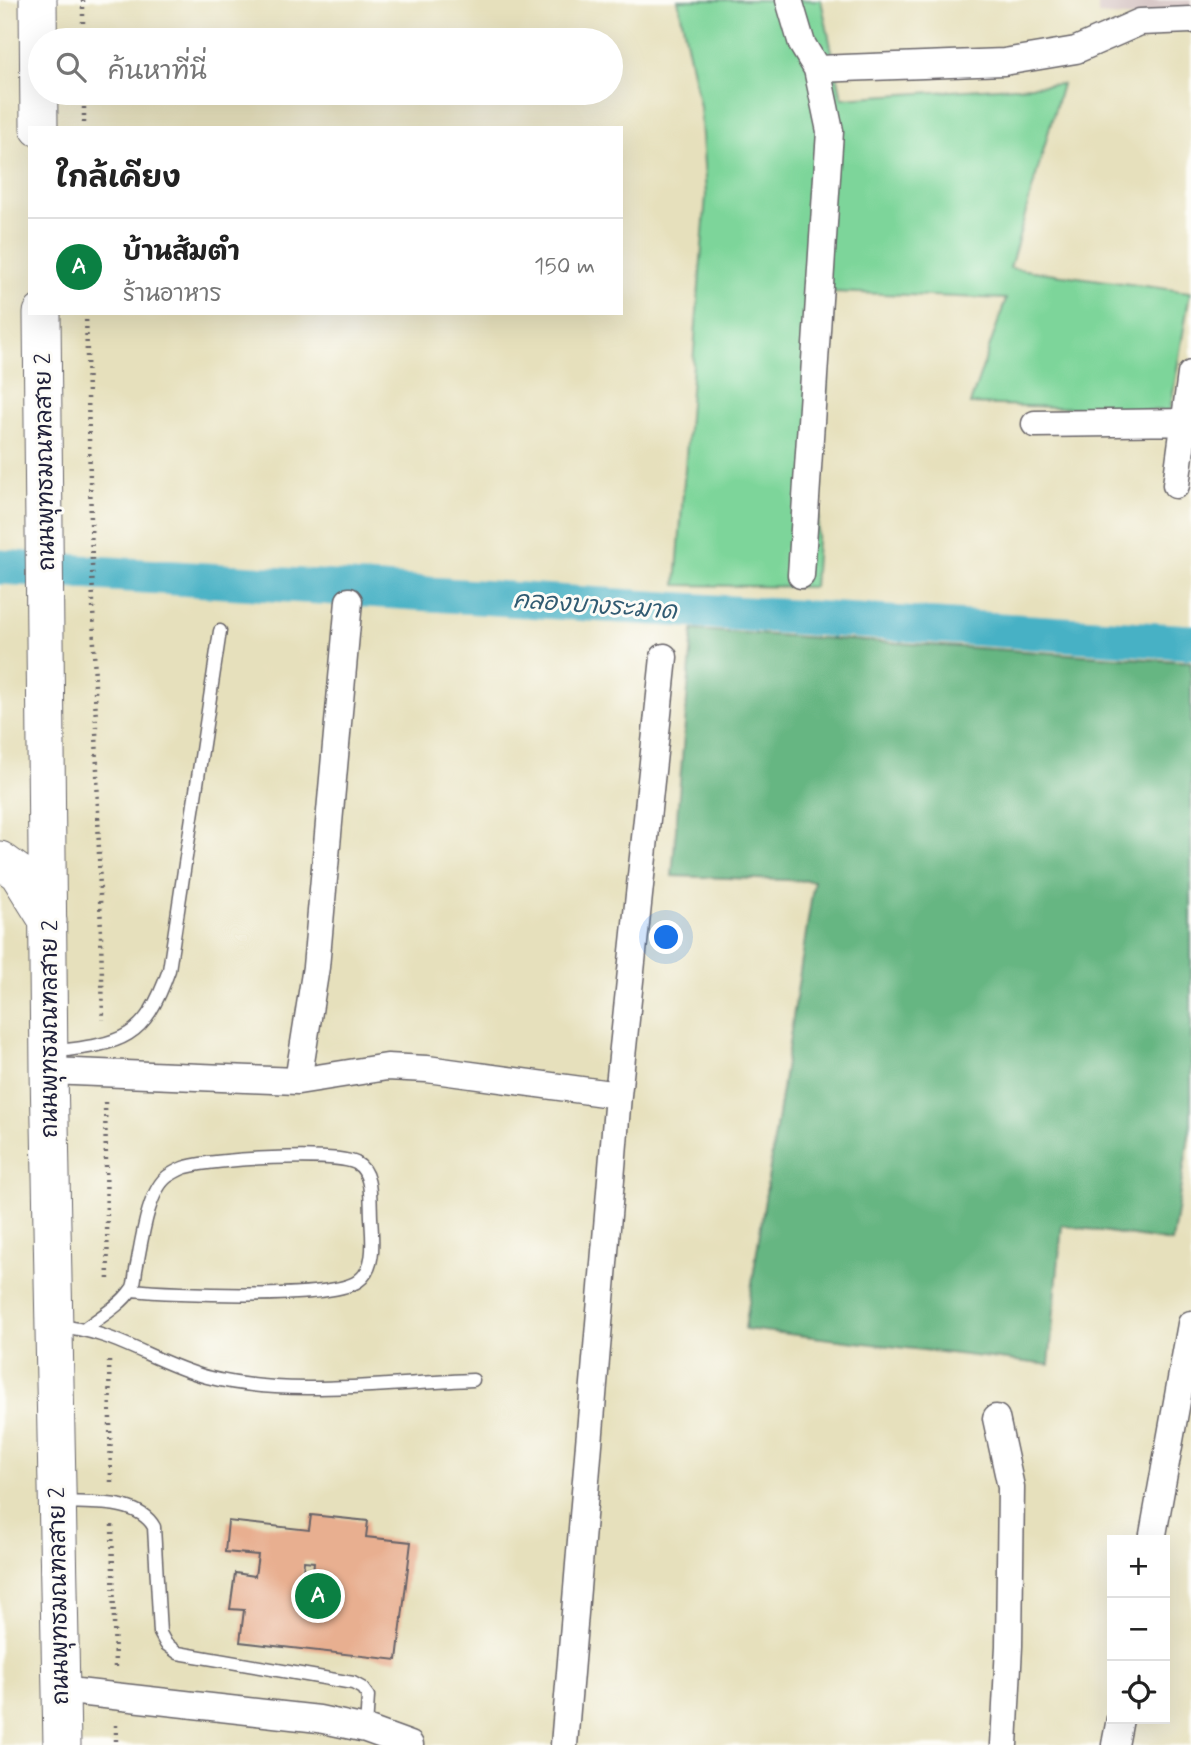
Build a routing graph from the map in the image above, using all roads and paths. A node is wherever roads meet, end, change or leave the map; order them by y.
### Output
1 (38, 0) edge
2 (83, 0) edge
3 (789, 0) edge
4 (1191, 20) edge
5 (38, 28) edge
6 (83, 28) edge
7 (817, 69) junction
8 (40, 105) edge
9 (84, 105) edge
10 (40, 126) edge
11 (84, 126) edge
12 (42, 315) edge
13 (86, 315) edge
14 (1191, 374) edge
15 (1187, 421) edge
16 (1035, 424) dead end
17 (1176, 485) dead end
18 (801, 575) dead end
19 (349, 601) dead end
20 (220, 631) dead end
21 (664, 657) dead end
22 (0, 860) edge
23 (48, 922) junction
24 (104, 1045) junction
25 (48, 1062) junction
26 (104, 1073) junction
27 (298, 1081) junction
28 (618, 1095) junction
29 (132, 1290) junction
30 (108, 1309) junction
31 (1191, 1324) edge
32 (70, 1327) junction
33 (109, 1336) junction
34 (473, 1380) dead end
35 (996, 1418) dead end
36 (57, 1502) junction
37 (112, 1506) junction
38 (1153, 1535) edge
39 (60, 1690) junction
40 (115, 1696) junction
41 (1119, 1724) edge
42 (366, 1729) junction
43 (62, 1745) edge
44 (116, 1745) edge
45 (410, 1745) edge
46 (564, 1745) edge
47 (1004, 1745) edge
48 (1115, 1745) edge

1 - 5 main road
2 - 6 path
3 - 7 street
4 - 7 street
7 - 18 street
8 - 10 main road
9 - 11 path
12 - 23 main road, ถนนพุทธมณฑลสาย 2
13 - 24 path
14 - 15 street
15 - 16 street
15 - 17 street
19 - 27 street
20 - 24 lane
21 - 28 street
22 - 23 main road
23 - 25 main road, ถนนพุทธมณฑลสาย 2
24 - 25 lane
25 - 26 street
25 - 32 main road, ถนนพุทธมณฑลสาย 2
26 - 27 street
26 - 30 path
27 - 28 street
28 - 46 street
29 - 29 lane
29 - 30 lane
30 - 32 lane
31 - 38 street
32 - 33 lane
32 - 36 main road, ถนนพุทธมณฑลสาย 2
33 - 34 lane
33 - 37 path
35 - 47 street
36 - 37 lane
36 - 39 main road, ถนนพุทธมณฑลสาย 2
37 - 40 path
37 - 42 lane
39 - 40 street
39 - 43 main road, ถนนพุทธมณฑลสาย 2
40 - 42 street
40 - 44 path
41 - 48 street
42 - 45 street

